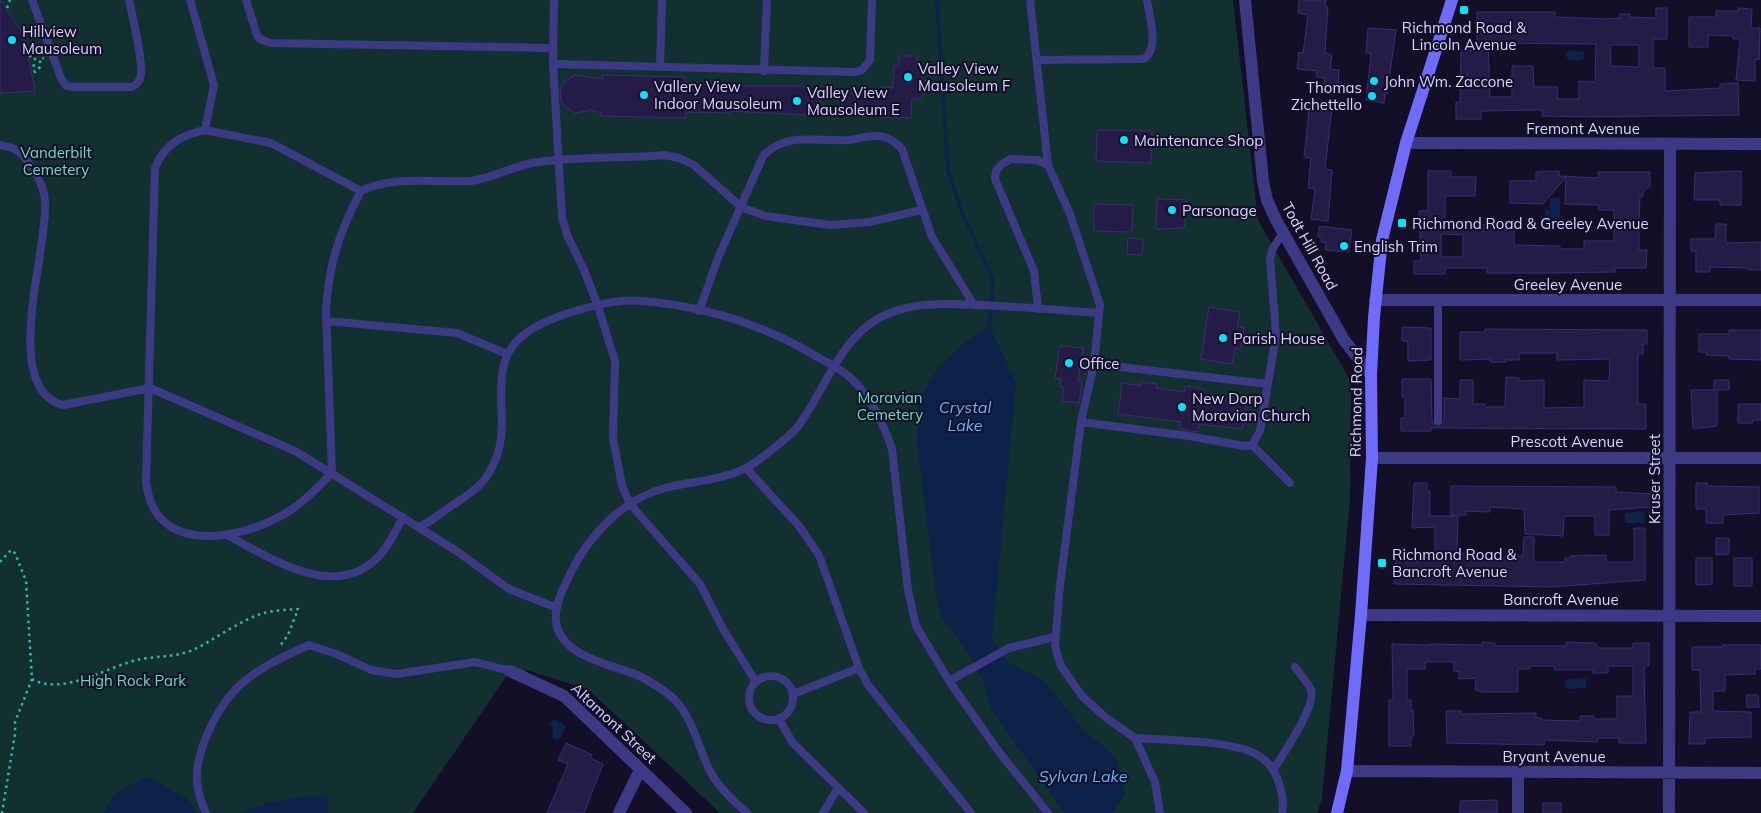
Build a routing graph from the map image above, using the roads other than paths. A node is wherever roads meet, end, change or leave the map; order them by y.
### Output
1 (32, 0) edge
2 (129, 0) edge
3 (190, 0) edge
4 (246, 0) edge
5 (554, 0) edge
6 (662, 0) edge
7 (767, 0) edge
8 (872, 0) edge
9 (1030, 0) edge
10 (1147, 0) edge
11 (1245, 0) edge
12 (1452, 0) edge
13 (552, 48) junction
14 (1037, 60) junction
15 (553, 64) junction
16 (660, 66) junction
17 (764, 71) junction
18 (205, 130) junction
19 (1406, 143) junction
20 (0, 144) edge
21 (1670, 144) junction
22 (1761, 144) edge
23 (557, 160) junction
24 (1048, 166) junction
25 (361, 191) junction
26 (741, 208) junction
27 (921, 210) junction
28 (1283, 232) junction
29 (1375, 300) junction
30 (1438, 300) junction
31 (1670, 300) junction
32 (1761, 300) edge
33 (978, 305) junction
34 (598, 306) junction
35 (1038, 309) junction
36 (698, 310) junction
37 (1099, 313) junction
38 (326, 321) junction
39 (507, 354) junction
40 (1094, 364) junction
41 (834, 366) junction
42 (1371, 376) junction
43 (1268, 384) junction
44 (150, 388) junction
45 (1438, 421) dead end
46 (1081, 422) junction
47 (1252, 445) junction
48 (1372, 458) junction
49 (1670, 458) junction
50 (1761, 458) edge
51 (746, 468) junction
52 (332, 472) junction
53 (1290, 483) dead end
54 (630, 504) junction
55 (403, 517) junction
56 (418, 527) junction
57 (229, 536) junction
58 (556, 608) junction
59 (1361, 615) junction
60 (1670, 616) junction
61 (1761, 616) edge
62 (1054, 638) junction
63 (859, 668) junction
64 (1295, 668) dead end
65 (510, 671) joint
66 (949, 681) junction
67 (756, 682) junction
68 (793, 694) junction
69 (779, 719) junction
70 (1135, 738) junction
71 (1274, 769) junction
72 (640, 770) junction
73 (1347, 771) junction
74 (1518, 772) junction
75 (1669, 772) junction
76 (1761, 772) edge
77 (838, 788) junction
78 (206, 813) edge
79 (619, 813) edge
80 (686, 813) edge
81 (747, 813) edge
82 (822, 813) edge
83 (864, 813) edge
84 (972, 813) edge
85 (1048, 813) edge
86 (1160, 813) edge
87 (1282, 813) edge
88 (1337, 813) edge
89 (1518, 813) edge
90 (1669, 813) edge

1 - 2 lane
3 - 18 lane
4 - 13 lane
5 - 13 lane
6 - 16 lane
7 - 17 lane
8 - 17 lane
9 - 14 lane
10 - 14 lane
11 - 28 street, Todt Hill Road
12 - 19 main road, Richmond Road
13 - 15 lane
14 - 24 lane
15 - 16 lane
15 - 23 lane
16 - 17 lane
18 - 25 lane
18 - 44 lane
19 - 21 street, Fremont Avenue
19 - 29 main road, Richmond Road
20 - 44 lane
21 - 22 street, Fremont Avenue
21 - 31 street, Kruser Street
23 - 25 lane
23 - 26 lane
23 - 34 lane
24 - 35 lane
24 - 37 lane
25 - 38 lane
26 - 27 lane
26 - 27 lane
26 - 36 lane
27 - 33 lane
28 - 42 street, Todt Hill Road
28 - 43 lane
29 - 30 street, Greeley Avenue
29 - 42 main road, Richmond Road
30 - 31 street, Greeley Avenue
30 - 45 lane
31 - 32 street, Greeley Avenue
31 - 49 street, Kruser Street
33 - 35 lane
33 - 41 lane
34 - 36 lane
34 - 39 lane
34 - 54 lane
35 - 37 lane
36 - 41 lane
37 - 40 lane
38 - 39 lane
38 - 52 lane
39 - 56 lane
40 - 43 lane
40 - 46 lane
41 - 51 lane
41 - 66 lane
42 - 48 main road, Richmond Road
43 - 47 lane
44 - 52 lane
44 - 57 lane
46 - 47 lane
46 - 62 lane
47 - 53 lane
48 - 49 street, Prescott Avenue
48 - 59 main road, Richmond Road
49 - 50 street, Prescott Avenue
49 - 60 street, Kruser Street
51 - 54 lane
51 - 63 lane
52 - 55 lane
52 - 57 lane
54 - 58 lane
54 - 67 lane
55 - 56 lane
55 - 57 lane
56 - 58 lane
58 - 81 lane
59 - 60 street, Bancroft Avenue
59 - 73 main road, Richmond Road
60 - 61 street, Bancroft Avenue
60 - 75 street, Kruser Street
62 - 66 lane
62 - 70 lane
63 - 68 lane
63 - 84 lane
64 - 71 lane
65 - 72 street, Altamont Street
65 - 78 lane
66 - 85 lane
67 - 68 lane
67 - 69 lane
68 - 69 lane
69 - 77 lane
70 - 71 lane
70 - 86 lane
71 - 87 lane
72 - 79 street
72 - 80 street, Altamont Street
73 - 74 street, Bryant Avenue
73 - 88 main road, Richmond Road
74 - 75 street, Bryant Avenue
74 - 89 street
75 - 76 street, Bryant Avenue
75 - 90 street, Kruser Street
77 - 82 lane
77 - 83 lane

